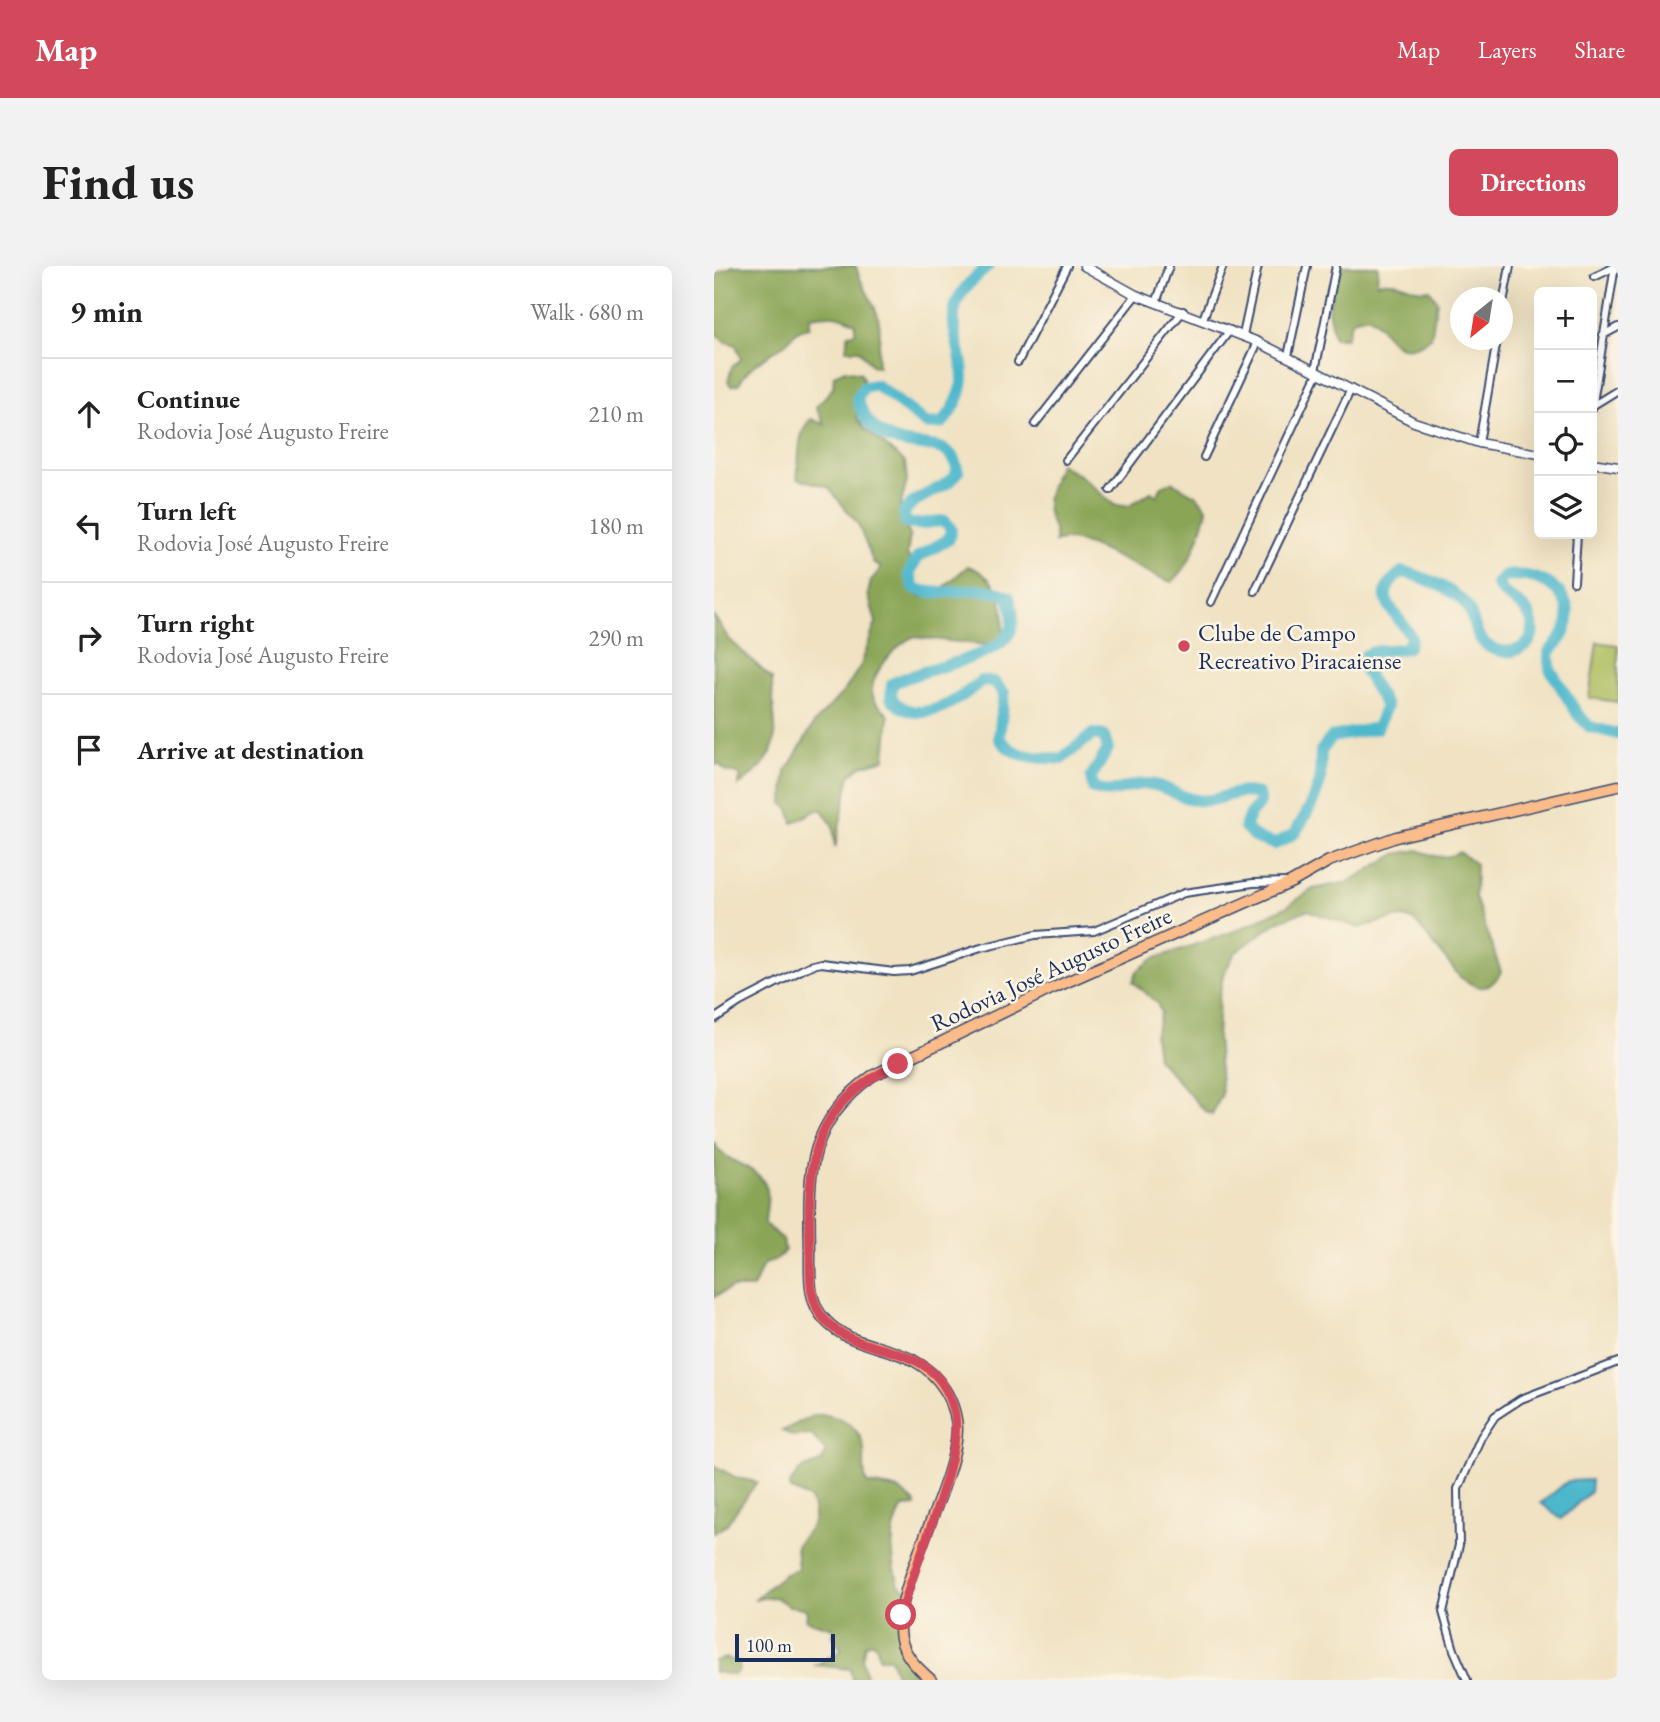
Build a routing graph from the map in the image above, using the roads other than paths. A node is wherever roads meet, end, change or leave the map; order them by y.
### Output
1 (1067, 266) edge
2 (1084, 266) edge
3 (1169, 266) edge
4 (1223, 266) edge
5 (1258, 266) edge
6 (1307, 266) edge
7 (1336, 266) edge
8 (1510, 266) edge
9 (1616, 266) edge
10 (1594, 277) dead end
11 (1506, 287) edge
12 (1136, 295) junction
13 (1156, 303) junction
14 (1183, 311) junction
15 (1203, 319) junction
16 (1618, 327) edge
17 (1230, 330) junction
18 (1243, 335) junction
19 (1603, 335) junction
20 (1258, 342) junction
21 (1495, 350) edge
22 (1288, 356) junction
23 (1018, 362) dead end
24 (1316, 372) junction
25 (1597, 374) edge
26 (1351, 389) junction
27 (1618, 390) edge
28 (1597, 404) edge
29 (1035, 424) dead end
30 (1479, 443) junction
31 (1534, 453) edge
32 (1204, 457) dead end
33 (1066, 460) dead end
34 (1597, 464) edge
35 (1618, 467) edge
36 (1110, 490) dead end
37 (1577, 539) edge
38 (1574, 582) dead end
39 (1255, 591) dead end
40 (1211, 601) dead end
41 (1618, 786) edge
42 (1292, 882) junction
43 (714, 1019) edge
44 (1618, 1362) edge
45 (931, 1680) edge
46 (1467, 1680) edge

1 - 23 street
2 - 12 street
3 - 13 street
4 - 15 street
5 - 18 street
6 - 22 street
7 - 24 street
8 - 11 street
9 - 10 street
9 - 19 street
12 - 13 street
12 - 29 street
13 - 14 street
14 - 15 street
14 - 33 street
15 - 17 street
16 - 19 street
17 - 18 street
17 - 36 street
18 - 20 street
19 - 25 street
20 - 22 street
20 - 32 street
21 - 30 street
22 - 24 street
24 - 26 street
24 - 40 street
26 - 30 street
26 - 39 street
27 - 28 street
30 - 31 street
34 - 35 street
37 - 38 street
41 - 42 main road, Rodovia José Augusto Freire
42 - 43 street
42 - 45 main road, Rodovia José Augusto Freire
44 - 46 street

